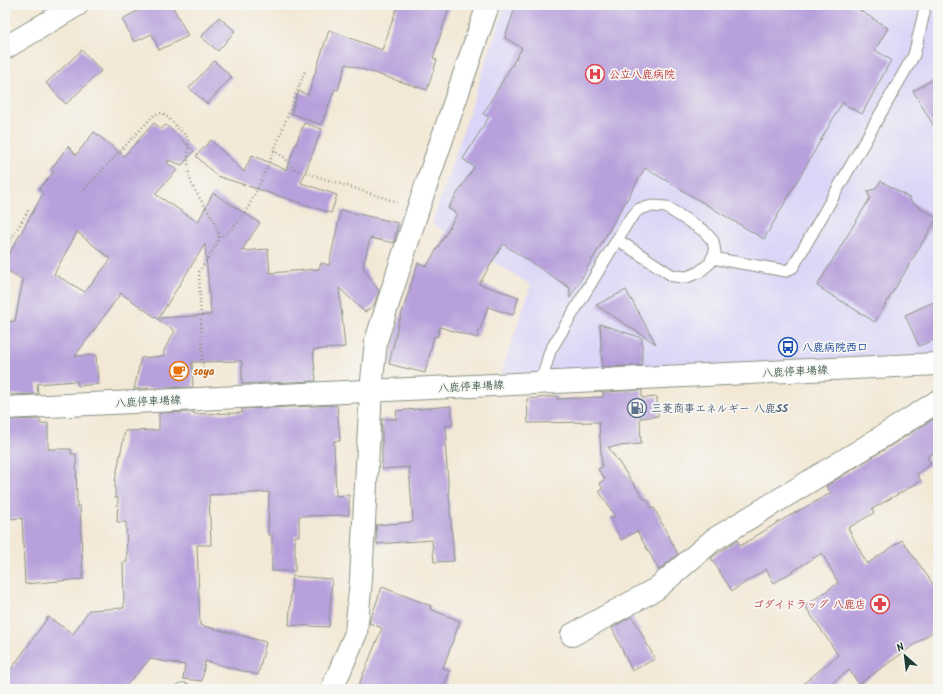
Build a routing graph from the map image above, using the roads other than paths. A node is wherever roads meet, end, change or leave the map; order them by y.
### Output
1 (77, 5) edge
2 (488, 5) edge
3 (924, 5) edge
4 (5, 48) edge
5 (618, 240) junction
6 (712, 258) junction
7 (938, 364) edge
8 (541, 382) junction
9 (371, 390) junction
10 (938, 401) edge
11 (5, 408) edge
12 (572, 635) dead end
13 (182, 689) edge
14 (185, 689) edge
15 (332, 689) edge

1 - 4 street
2 - 9 street
3 - 6 lane
5 - 6 lane
5 - 6 lane
5 - 8 lane
7 - 8 street, 八鹿停車場線
8 - 9 street, 八鹿停車場線
9 - 11 street, 八鹿停車場線
9 - 15 street
10 - 12 street
13 - 14 lane

